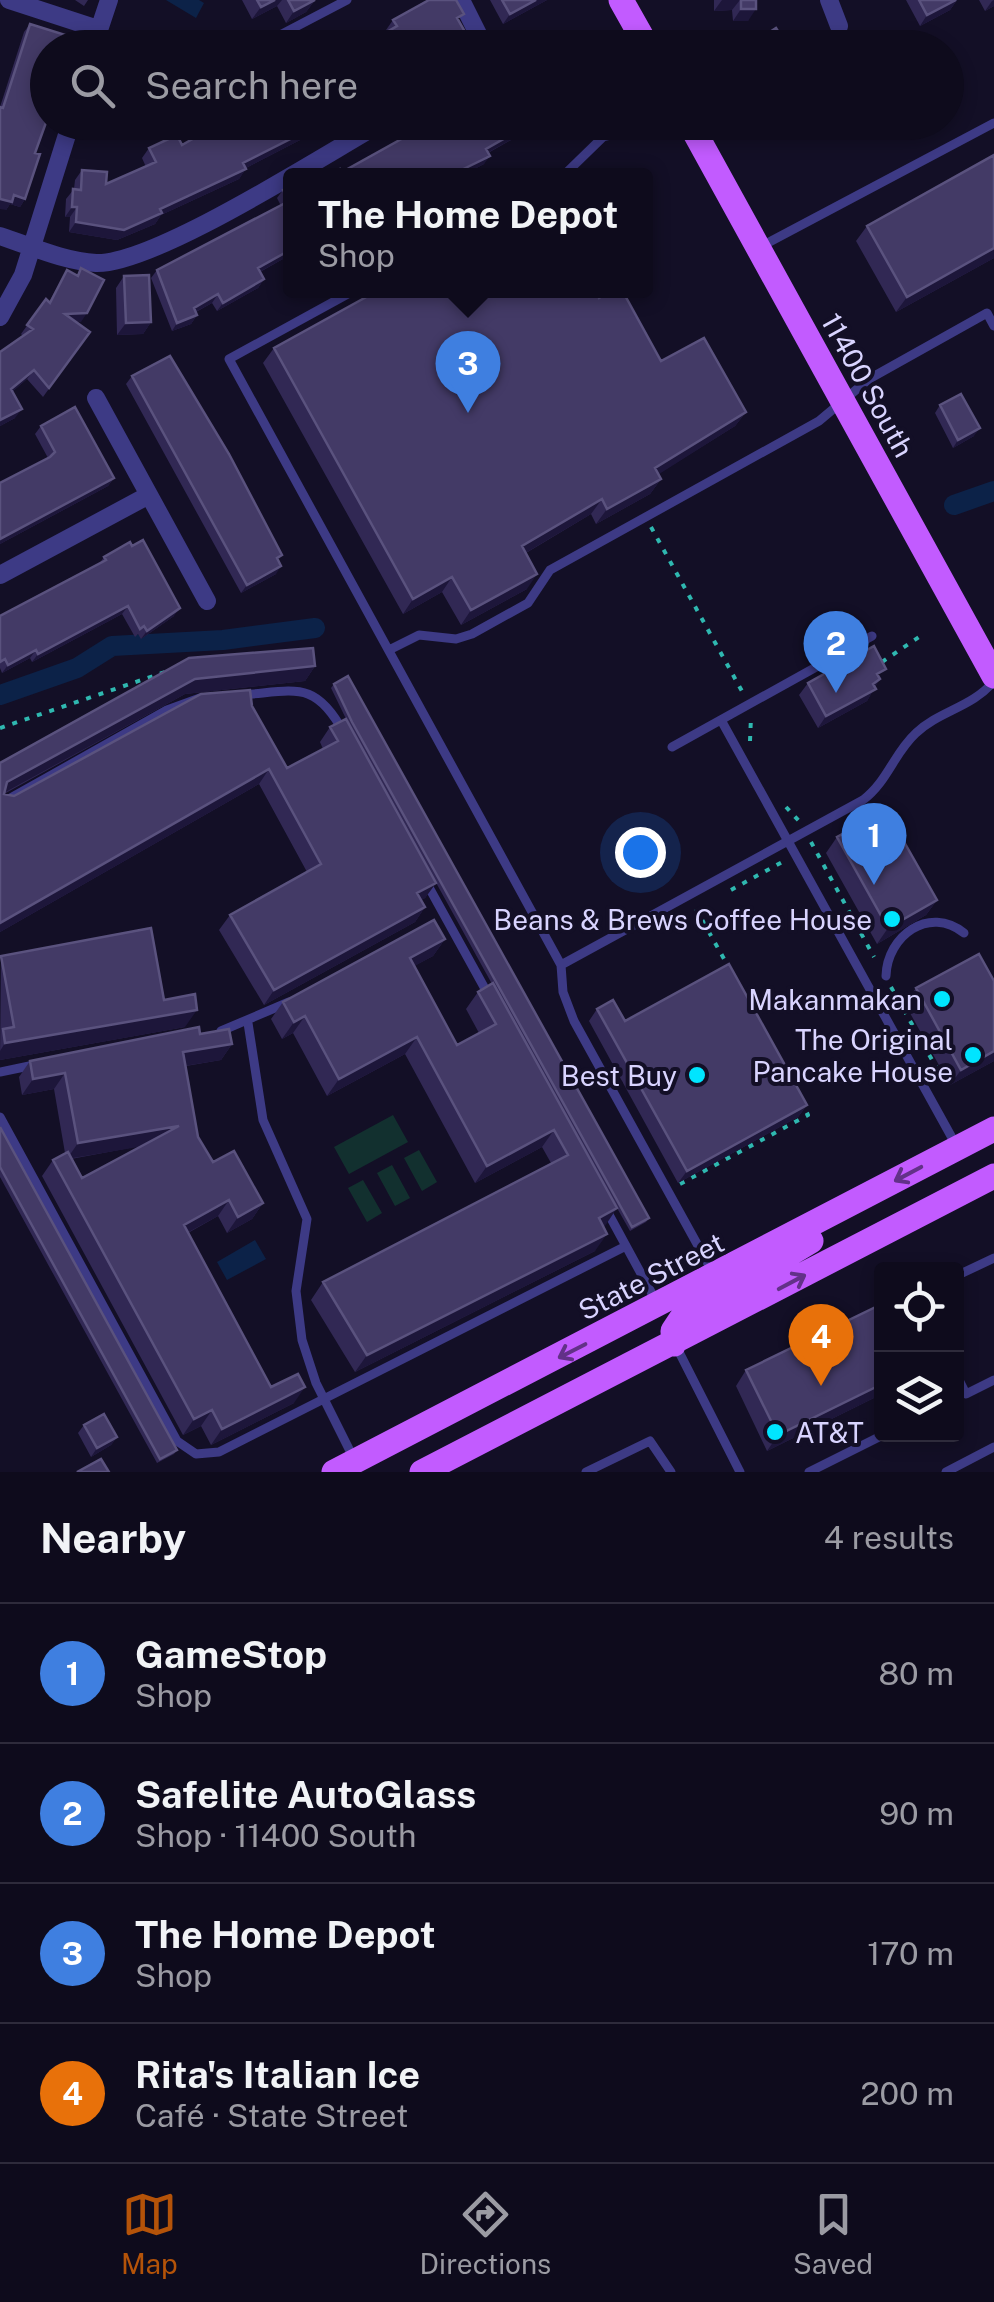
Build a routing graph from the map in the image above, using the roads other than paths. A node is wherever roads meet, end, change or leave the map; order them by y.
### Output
1 (9, 0) edge
2 (108, 0) edge
3 (346, 0) edge
4 (461, 0) edge
5 (622, 0) edge
6 (829, 0) edge
7 (839, 26) dead end
8 (78, 30) edge
9 (99, 30) edge
10 (289, 30) edge
11 (476, 30) edge
12 (638, 30) edge
13 (994, 123) edge
14 (964, 139) edge
15 (64, 140) edge
16 (350, 140) edge
17 (600, 140) edge
18 (699, 140) edge
19 (962, 140) edge
20 (300, 168) edge
21 (572, 168) edge
22 (283, 177) edge
23 (0, 236) edge
24 (32, 246) junction
25 (758, 248) junction
26 (341, 298) edge
27 (990, 311) edge
28 (0, 317) edge
29 (994, 326) edge
30 (96, 398) dead end
31 (843, 402) junction
32 (149, 495) junction
33 (0, 576) edge
34 (207, 601) dead end
35 (872, 636) dead end
36 (389, 650) junction
37 (994, 678) edge
38 (226, 696) edge
39 (208, 697) edge
40 (721, 720) junction
41 (350, 744) edge
42 (672, 747) dead end
43 (0, 804) edge
44 (788, 841) junction
45 (416, 864) edge
46 (445, 916) junction
47 (428, 925) edge
48 (964, 933) dead end
49 (560, 965) junction
50 (886, 977) road end
51 (292, 1000) edge
52 (492, 1002) edge
53 (248, 1023) junction
54 (212, 1033) edge
55 (38, 1064) edge
56 (0, 1072) edge
57 (0, 1118) edge
58 (994, 1129) edge
59 (957, 1148) junction
60 (994, 1176) edge
61 (597, 1194) edge
62 (870, 1195) junction
63 (626, 1246) junction
64 (994, 1258) edge
65 (964, 1272) edge
66 (715, 1276) junction
67 (659, 1306) junction
68 (674, 1344) junction
69 (994, 1380) edge
70 (964, 1395) edge
71 (324, 1399) junction
72 (874, 1439) edge
73 (994, 1447) edge
74 (344, 1467) edge
75 (422, 1472) edge
76 (586, 1472) edge
77 (671, 1472) edge
78 (740, 1472) edge
79 (809, 1472) edge
80 (946, 1472) edge

1 - 8 street
2 - 9 street
3 - 10 lane
4 - 11 street
5 - 12 main road
6 - 7 street
13 - 14 lane
15 - 24 street
16 - 20 street
17 - 21 lane
18 - 25 main road, 11400 South
19 - 25 lane
22 - 24 street
23 - 24 street
24 - 28 street
25 - 31 main road, 11400 South
26 - 36 lane
27 - 29 lane
27 - 31 lane
30 - 32 street
31 - 36 lane
31 - 37 main road, 11400 South
32 - 33 street
32 - 34 street
35 - 40 lane
36 - 49 lane
37 - 44 lane
38 - 41 lane
39 - 43 lane
40 - 42 lane
40 - 44 lane
44 - 49 lane
44 - 59 lane
45 - 46 lane
46 - 47 lane
46 - 52 lane
48 - 50 lane
49 - 66 lane
51 - 53 lane
53 - 54 lane
53 - 71 lane
55 - 56 lane
57 - 71 lane
58 - 59 main road, State Street
59 -> 62 main road, State Street
68 -> 60 main road
61 - 63 lane
62 - 66 main road, State Street
62 - 68 main road
63 - 67 lane
63 - 71 lane
64 - 65 lane
66 - 67 main road, State Street
67 -> 74 main road, State Street
68 - 75 main road
68 - 78 lane
69 - 70 lane
71 - 74 lane
72 - 79 lane
73 - 80 lane
76 - 77 lane

